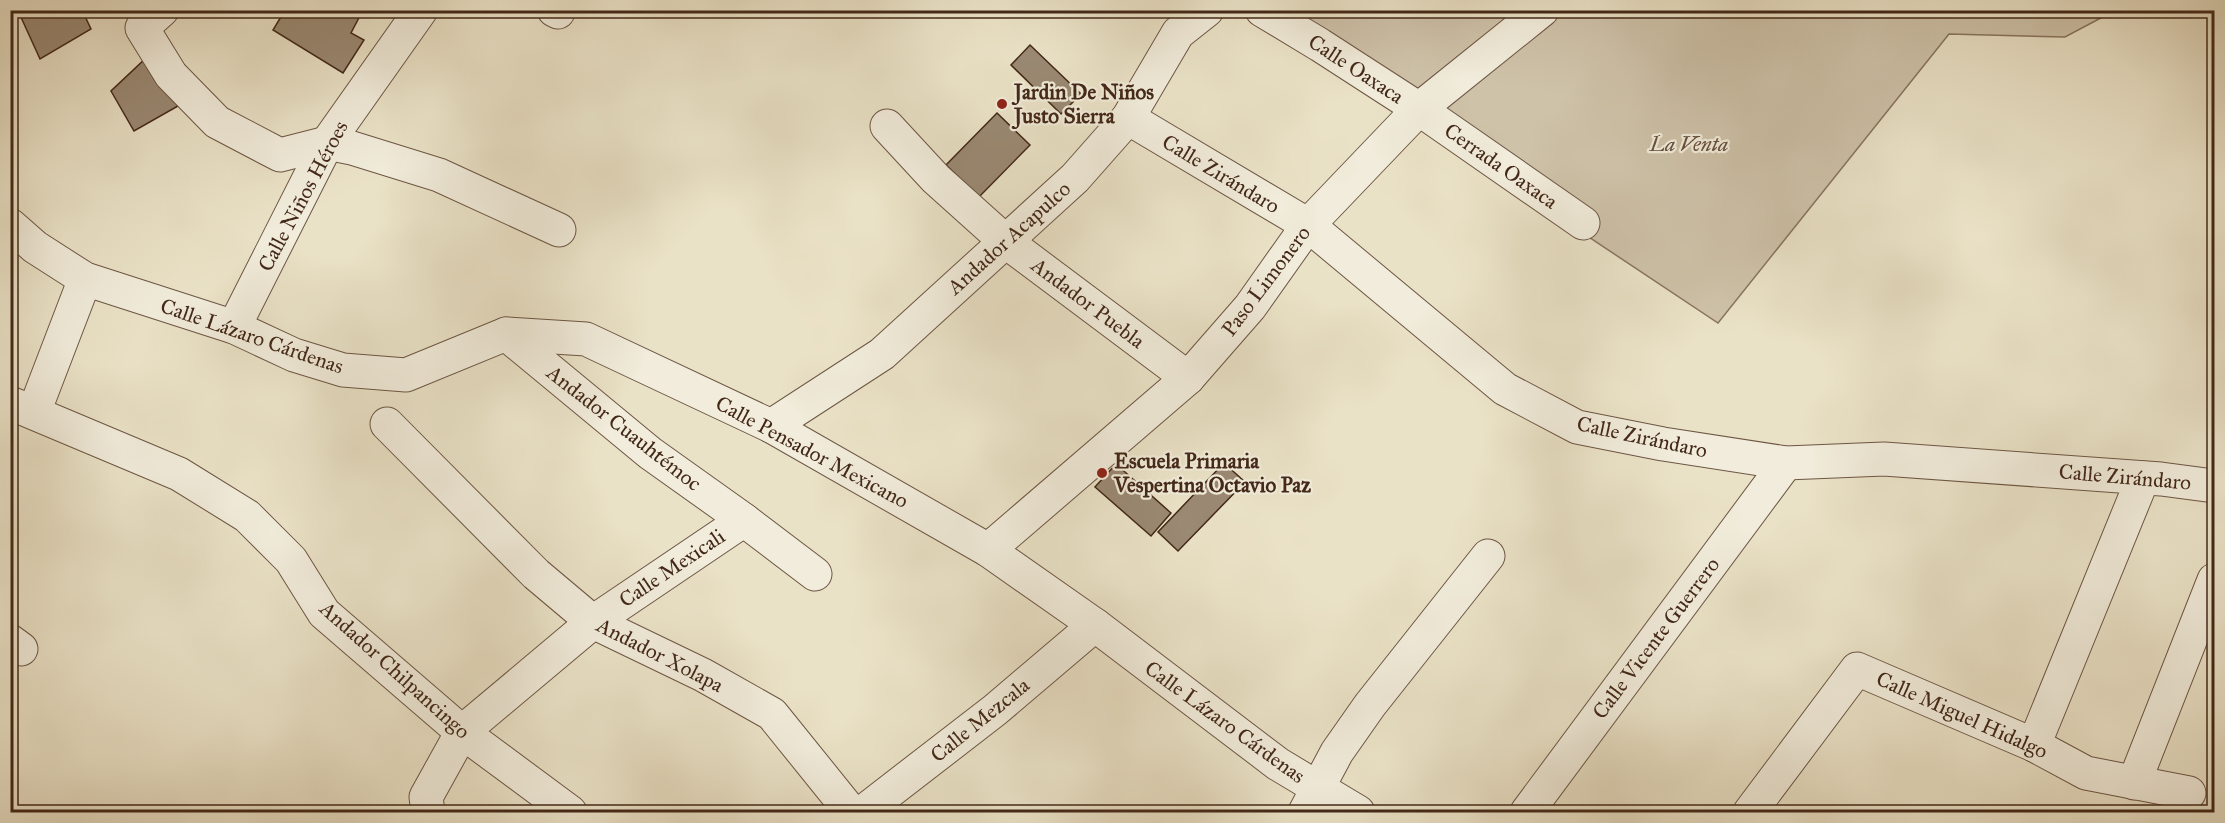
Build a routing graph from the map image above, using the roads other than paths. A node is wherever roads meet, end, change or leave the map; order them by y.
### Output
1 (162, 10) edge
2 (421, 10) edge
3 (1207, 10) edge
4 (1262, 10) edge
5 (1542, 10) edge
6 (1419, 109) junction
7 (1128, 118) junction
8 (887, 126) dead end
9 (327, 143) junction
10 (1583, 223) dead end
11 (10, 225) edge
12 (1308, 225) junction
13 (559, 230) dead end
14 (1005, 241) junction
15 (85, 279) junction
16 (234, 327) junction
17 (506, 334) junction
18 (1188, 378) junction
19 (22, 408) edge
20 (387, 424) dead end
21 (771, 426) junction
22 (1786, 463) junction
23 (2143, 478) junction
24 (2214, 486) edge
25 (744, 520) junction
26 (988, 550) junction
27 (1488, 556) dead end
28 (815, 574) dead end
29 (2214, 580) edge
30 (593, 622) junction
31 (1095, 626) junction
32 (462, 732) junction
33 (2034, 746) junction
34 (2134, 783) junction
35 (2189, 793) dead end
36 (1312, 801) edge
37 (428, 813) edge
38 (570, 813) edge
39 (851, 813) edge
40 (863, 813) edge
41 (1358, 813) edge
42 (1527, 813) edge
43 (1750, 813) edge

1 - 9 street
2 - 9 street, Calle Niños Héroes
3 - 7 street, Andador Acapulco
4 - 6 street, Calle Oaxaca
5 - 6 street, Paso Limonero
6 - 10 street, Cerrada Oaxaca
6 - 12 street, Paso Limonero
7 - 12 street, Calle Zirándaro
7 - 14 street, Andador Acapulco
8 - 14 street, Andador Puebla
9 - 13 street
9 - 16 street, Calle Niños Héroes
11 - 15 street, Calle Lázaro Cárdenas
12 - 18 street, Paso Limonero
12 - 22 street, Calle Zirándaro
14 - 18 street, Andador Puebla
14 - 21 street, Andador Acapulco
15 - 16 street, Calle Lázaro Cárdenas
15 - 19 street
16 - 17 street, Calle Lázaro Cárdenas
17 - 21 street, Calle Pensador Mexicano
17 - 25 street, Andador Cuauhtémoc
18 - 26 street, Paso Limonero
19 - 32 street, Andador Chilpancingo
20 - 30 street, Andador Xolapa
21 - 26 street, Calle Pensador Mexicano
22 - 23 street, Calle Zirándaro
22 - 42 street, Calle Vicente Guerrero
23 - 24 street, Calle Zirándaro
23 - 33 street
25 - 28 street, Andador Cuauhtémoc
25 - 30 street, Calle Mexicali
26 - 31 street, Calle Pensador Mexicano
27 - 36 street
29 - 34 street
30 - 32 street, Calle Mexicali
30 - 39 street, Andador Xolapa
31 - 36 street, Calle Lázaro Cárdenas
31 - 40 street, Calle Mezcala
32 - 37 street
32 - 38 street, Andador Chilpancingo
33 - 34 street, Calle Miguel Hidalgo
33 - 43 street, Calle Miguel Hidalgo
34 - 35 street, Calle Miguel Hidalgo
36 - 41 street, Calle Lázaro Cárdenas

